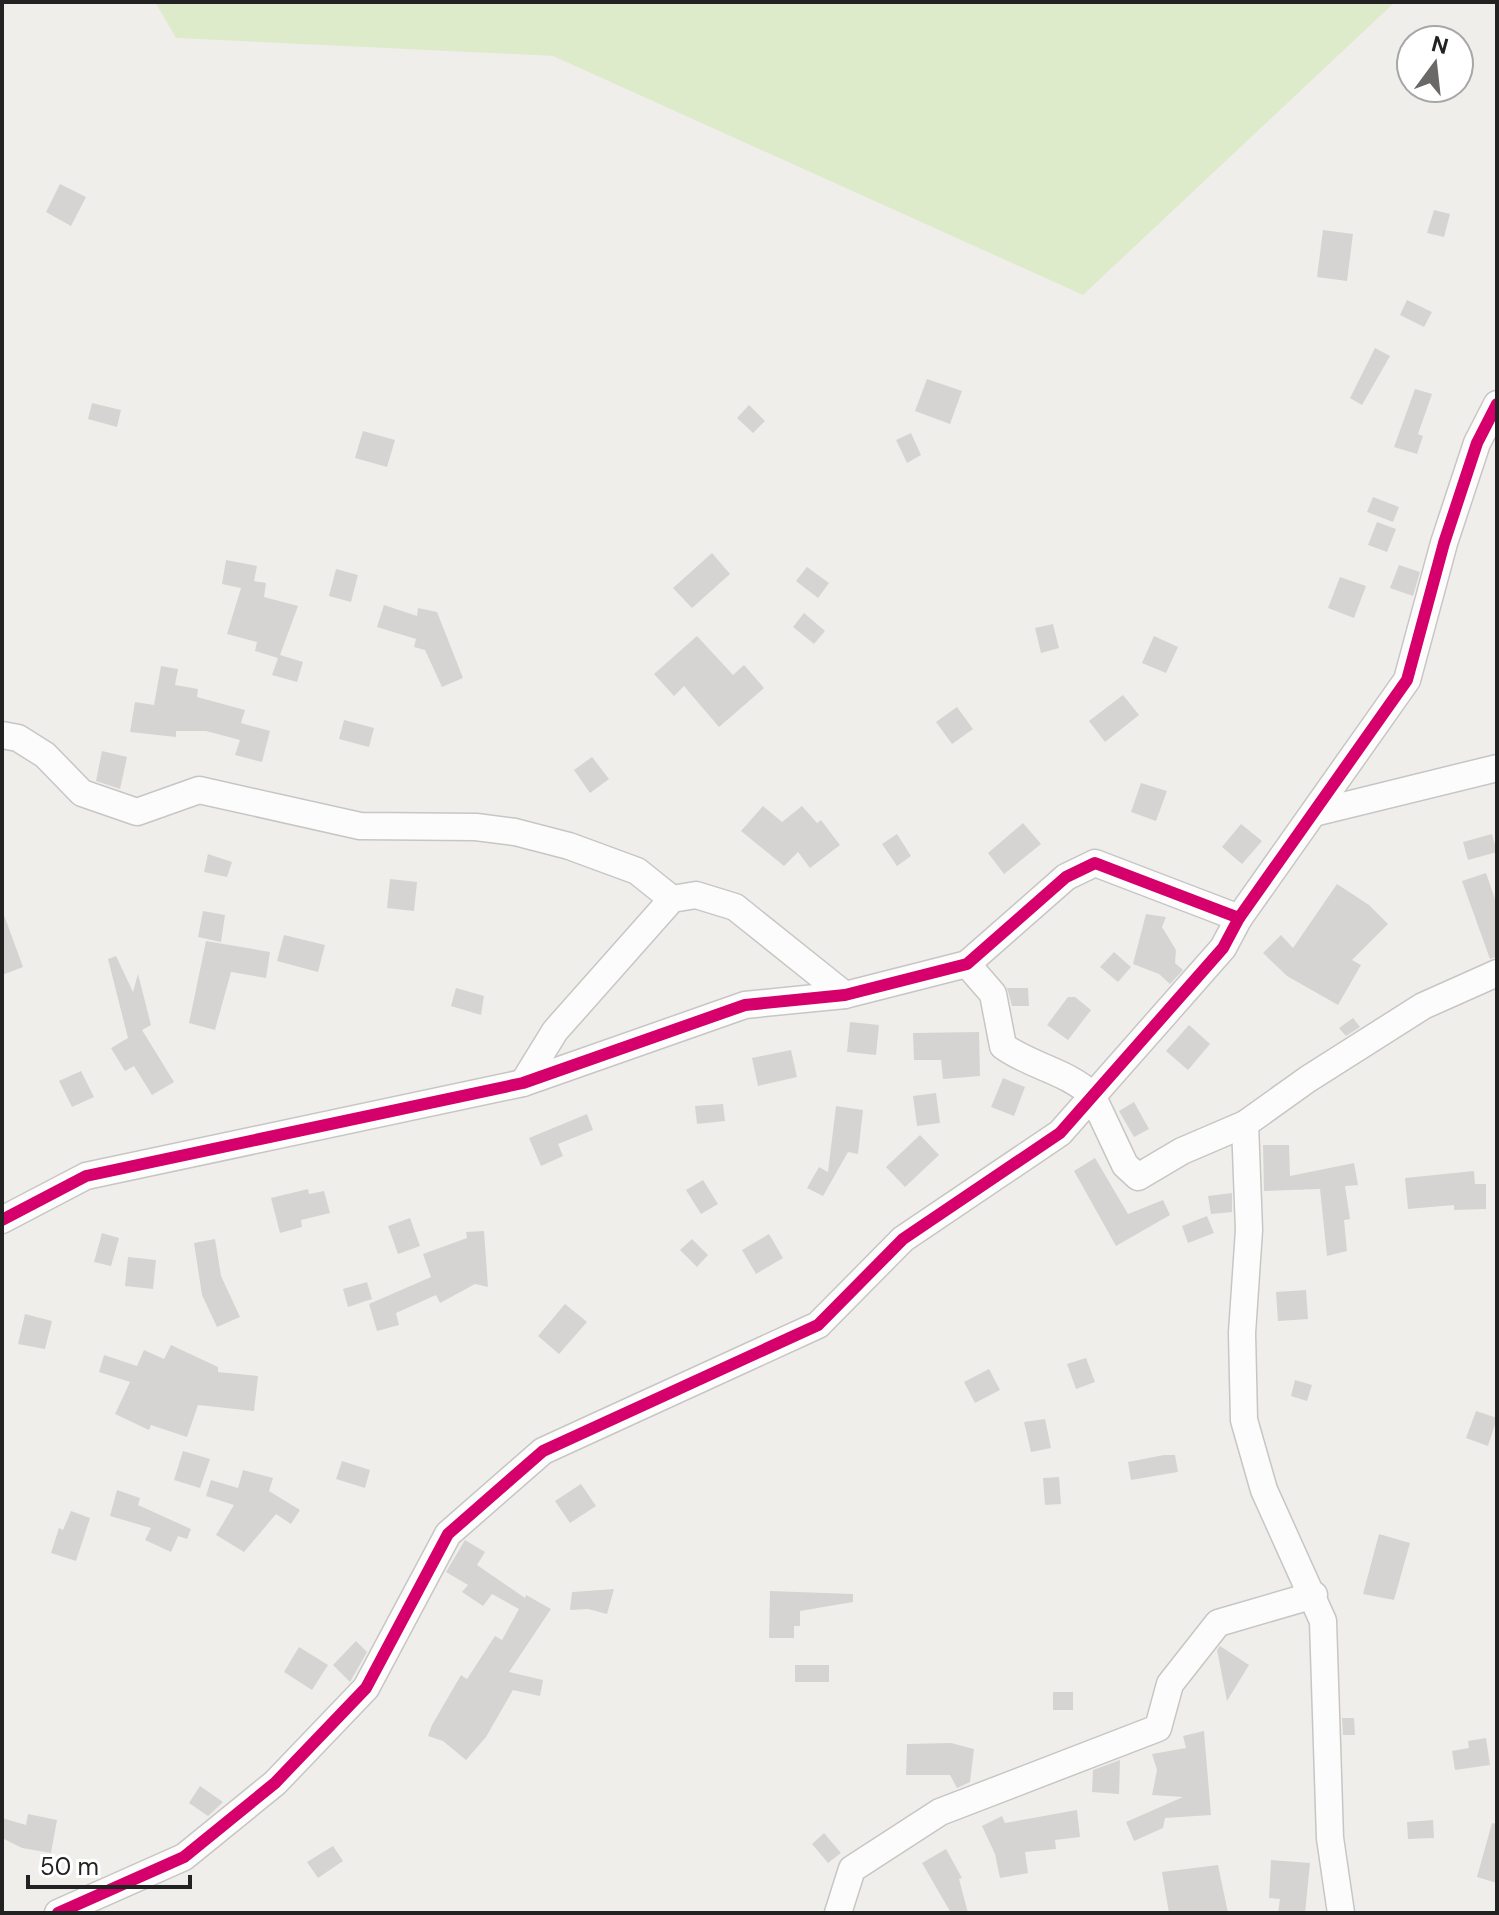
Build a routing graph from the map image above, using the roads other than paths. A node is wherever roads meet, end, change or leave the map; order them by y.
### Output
1 (1497, 404) edge
2 (2, 735) edge
3 (1497, 768) edge
4 (1314, 813) junction
5 (672, 899) junction
6 (1239, 918) junction
7 (967, 964) junction
8 (1497, 973) edge
9 (845, 995) junction
10 (523, 1083) junction
11 (1092, 1095) junction
12 (1245, 1124) junction
13 (2, 1220) edge
14 (1314, 1595) junction
15 (58, 1913) edge
16 (838, 1913) edge
17 (1341, 1913) edge

1 - 4 street
2 - 5 street
3 - 4 street
4 - 6 street
5 - 9 street
5 - 10 street
6 - 7 street
6 - 11 street
7 - 9 street
7 - 11 street
8 - 12 street
9 - 10 street
10 - 13 street
11 - 12 street
11 - 15 street
12 - 14 street
14 - 16 street
14 - 17 street

